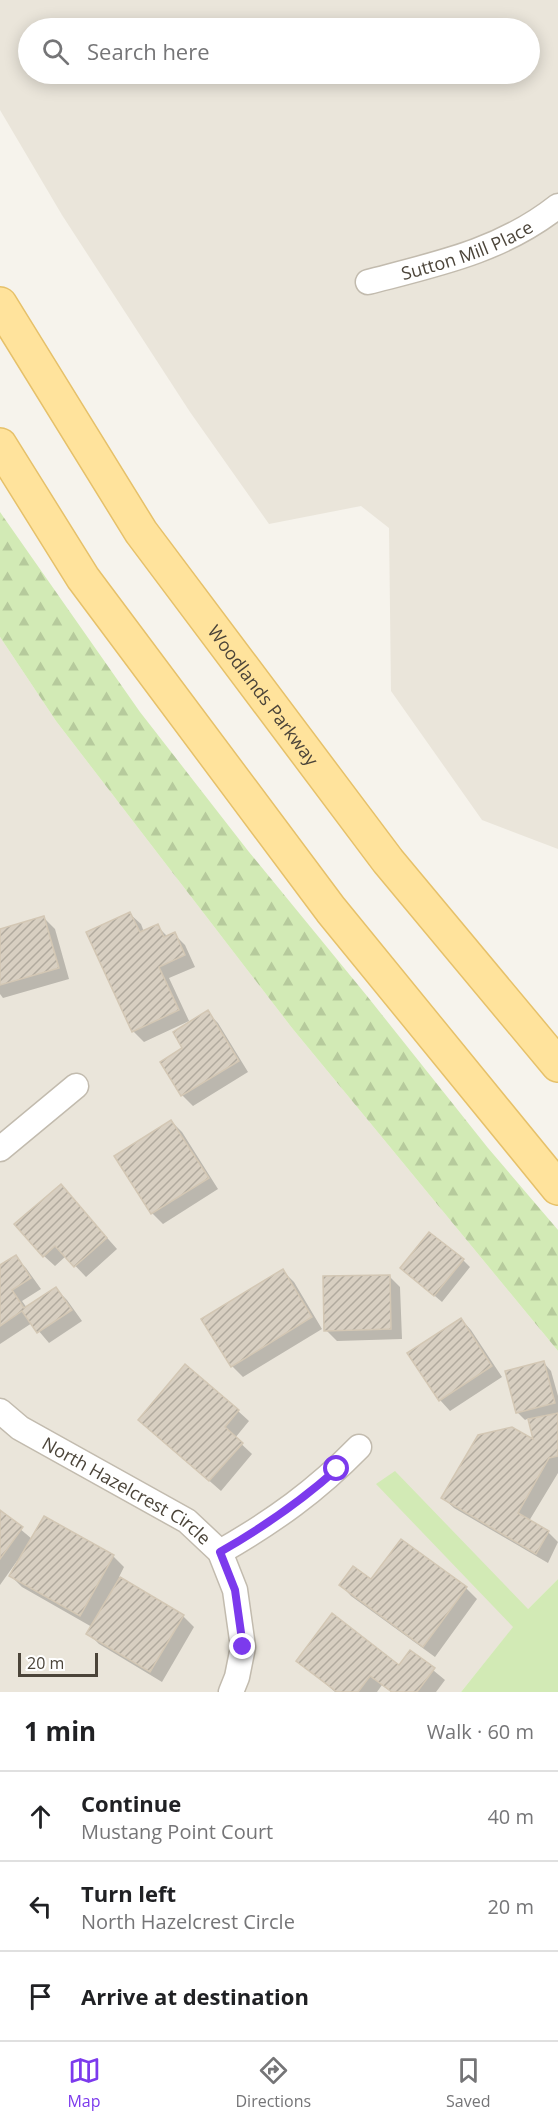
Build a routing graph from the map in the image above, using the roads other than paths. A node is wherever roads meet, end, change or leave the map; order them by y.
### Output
1 (558, 206) edge
2 (368, 282) dead end
3 (0, 304) edge
4 (0, 445) edge
5 (558, 1065) edge
6 (76, 1086) dead end
7 (0, 1149) edge
8 (558, 1188) edge
9 (0, 1412) edge
10 (359, 1447) dead end
11 (220, 1552) junction
12 (231, 1692) edge

1 - 2 street, Sutton Mill Place
3 - 5 main road, Woodlands Parkway
4 - 8 main road
6 - 7 street
9 - 11 street, North Hazelcrest Circle
10 - 11 street
11 - 12 street, North Hazelcrest Circle

